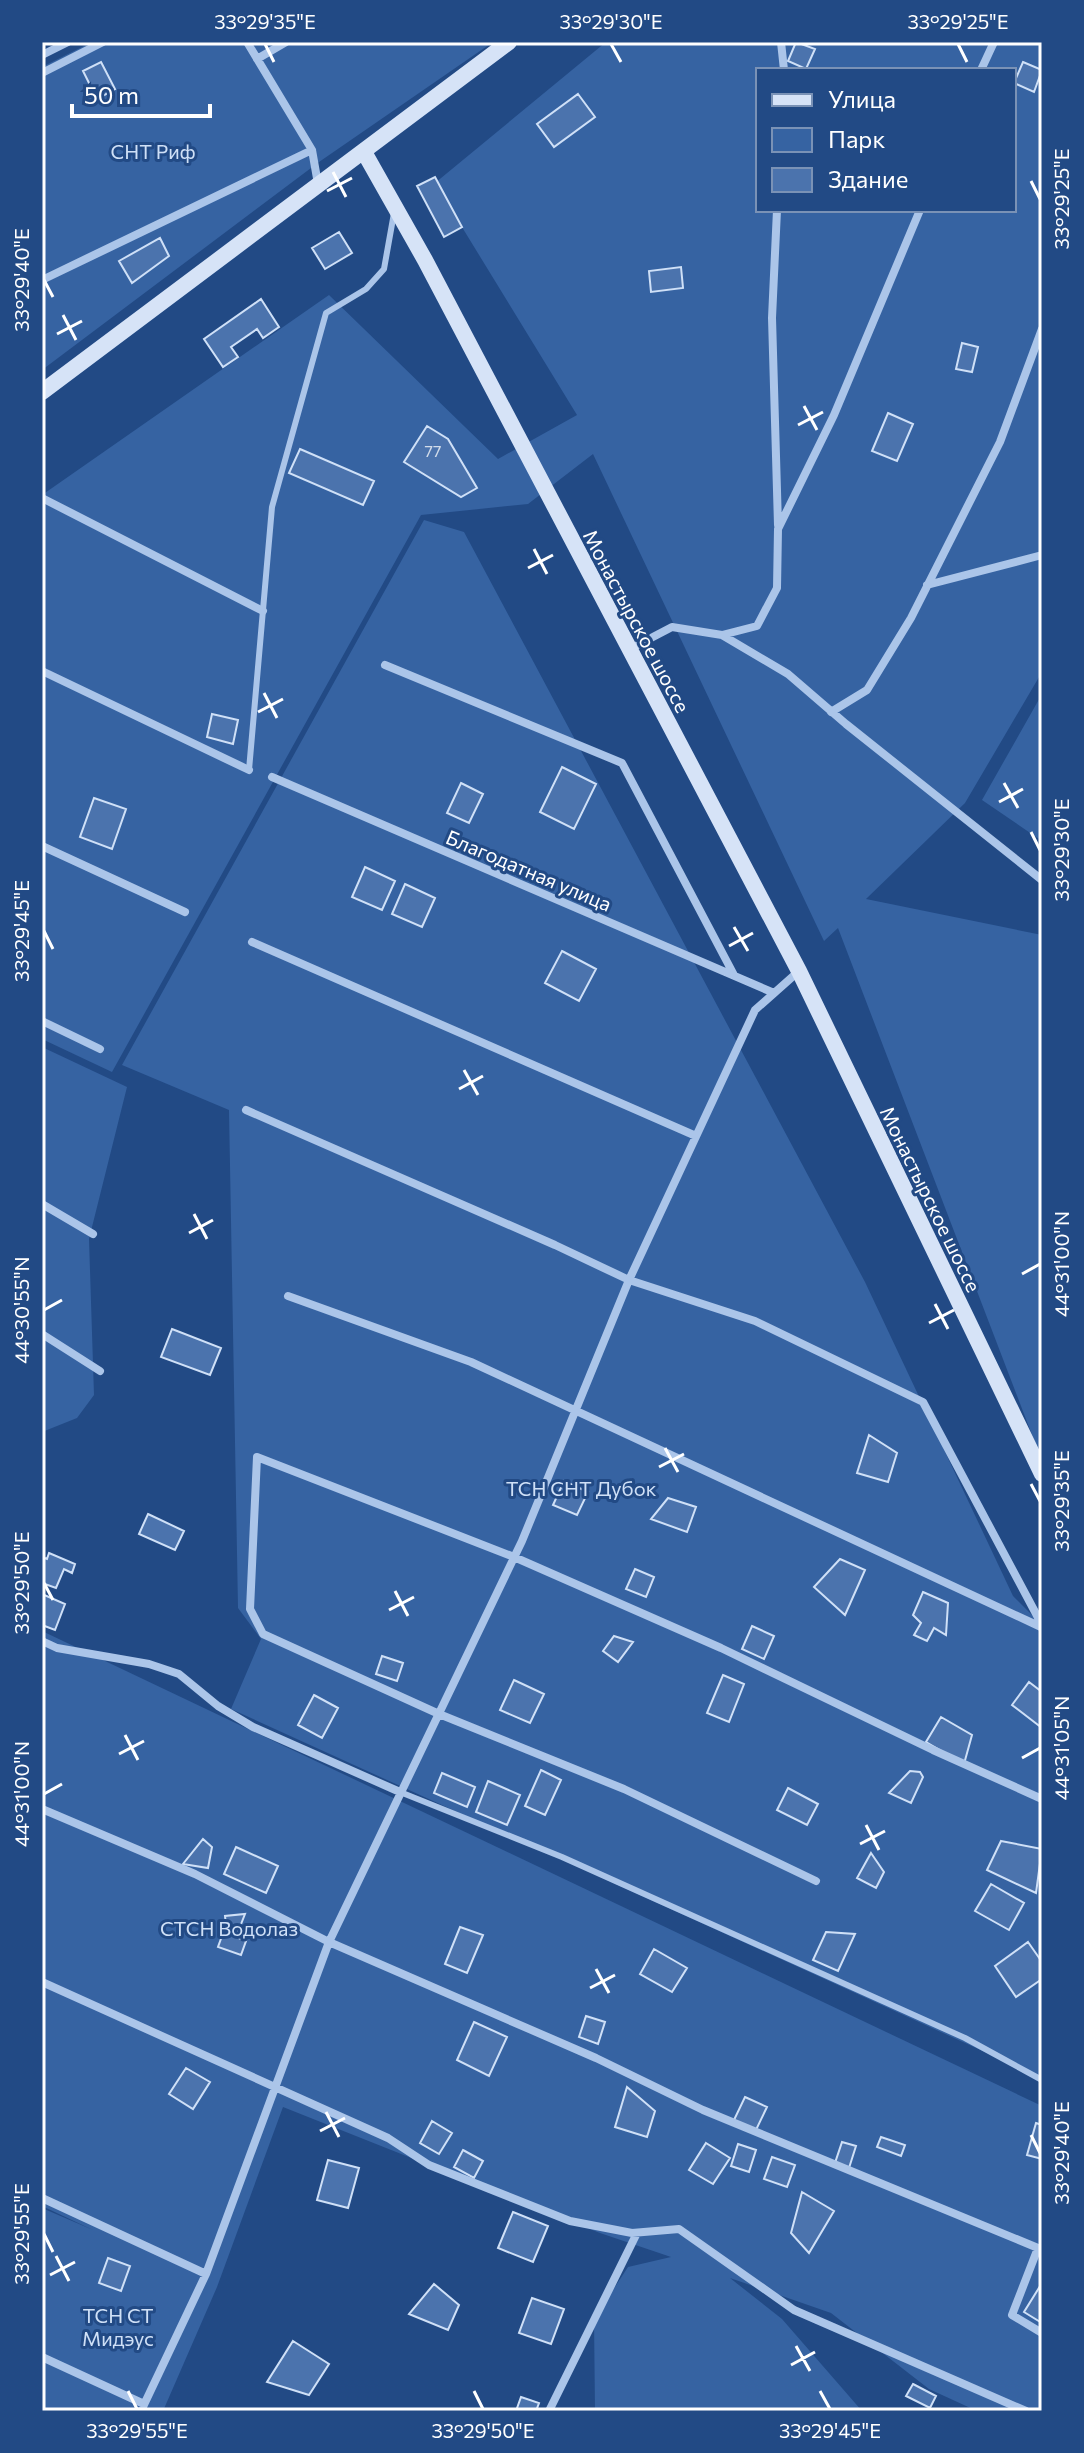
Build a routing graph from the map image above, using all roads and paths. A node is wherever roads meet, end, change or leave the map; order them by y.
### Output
1 (68, 42) edge
2 (103, 42) edge
3 (247, 42) edge
4 (286, 42) edge
5 (509, 42) edge
6 (781, 42) edge
7 (994, 42) edge
8 (42, 55) edge
9 (257, 59) junction
10 (784, 68) edge
11 (982, 68) edge
12 (42, 73) edge
13 (312, 150) junction
14 (364, 152) junction
15 (318, 185) junction
16 (395, 205) junction
17 (777, 212) edge
18 (919, 212) edge
19 (42, 280) edge
20 (1042, 329) edge
21 (42, 392) edge
22 (42, 498) edge
23 (778, 529) junction
24 (1042, 555) edge
25 (927, 585) junction
26 (263, 611) junction
27 (722, 635) junction
28 (630, 650) junction
29 (385, 665) dead end
30 (42, 671) edge
31 (831, 712) junction
32 (249, 770) joint
33 (272, 777) dead end
34 (42, 846) edge
35 (1042, 880) edge
36 (185, 912) dead end
37 (252, 942) dead end
38 (799, 971) junction
39 (735, 976) junction
40 (774, 993) junction
41 (42, 1021) edge
42 (100, 1049) dead end
43 (246, 1110) dead end
44 (696, 1136) junction
45 (42, 1204) edge
46 (93, 1234) dead end
47 (629, 1280) junction
48 (288, 1296) dead end
49 (42, 1334) edge
50 (100, 1371) dead end
51 (575, 1410) junction
52 (1042, 1474) edge
53 (514, 1557) junction
54 (1042, 1626) edge
55 (42, 1641) edge
56 (439, 1714) junction
57 (400, 1792) junction
58 (1042, 1799) edge
59 (42, 1809) edge
60 (816, 1881) dead end
61 (329, 1942) junction
62 (42, 1982) edge
63 (1042, 2080) edge
64 (273, 2088) junction
65 (42, 2198) edge
66 (637, 2233) junction
67 (206, 2274) junction
68 (1042, 2333) edge
69 (42, 2357) edge
70 (143, 2408) edge
71 (549, 2411) edge
72 (1026, 2411) edge

1 - 8 street
2 - 12 street
3 - 9 street
4 - 9 street
5 - 14 main road
6 - 10 street
7 - 11 street
9 - 13 street
13 - 15 street
13 - 19 street
14 - 15 main road
14 - 16 main road, Монастырское шоссе
15 - 21 main road
16 - 26 lane
16 - 28 main road, Монастырское шоссе
17 - 23 street
18 - 23 street
20 - 25 street
22 - 26 street
23 - 27 street
24 - 25 street
25 - 31 street
26 - 32 lane
27 - 28 street
27 - 31 street
28 - 38 main road, Монастырское шоссе
29 - 39 street
30 - 32 street
31 - 35 street
33 - 39 street, Благодатная улица
34 - 36 street
37 - 44 street
38 - 40 street
38 - 52 main road, Монастырское шоссе
39 - 40 street, Благодатная улица
40 - 44 street
41 - 42 street
43 - 47 street
44 - 47 street
45 - 46 street
47 - 51 street
47 - 54 street
48 - 51 street
49 - 50 street
51 - 53 street
51 - 54 street
53 - 56 street
53 - 56 street
53 - 58 street
55 - 57 street
56 - 57 street
56 - 60 street
57 - 61 street
57 - 63 lane
59 - 61 street
61 - 64 street
61 - 68 street
62 - 64 street
64 - 66 street
64 - 67 street
65 - 67 street
66 - 71 street
66 - 72 street
67 - 70 street
69 - 70 street

